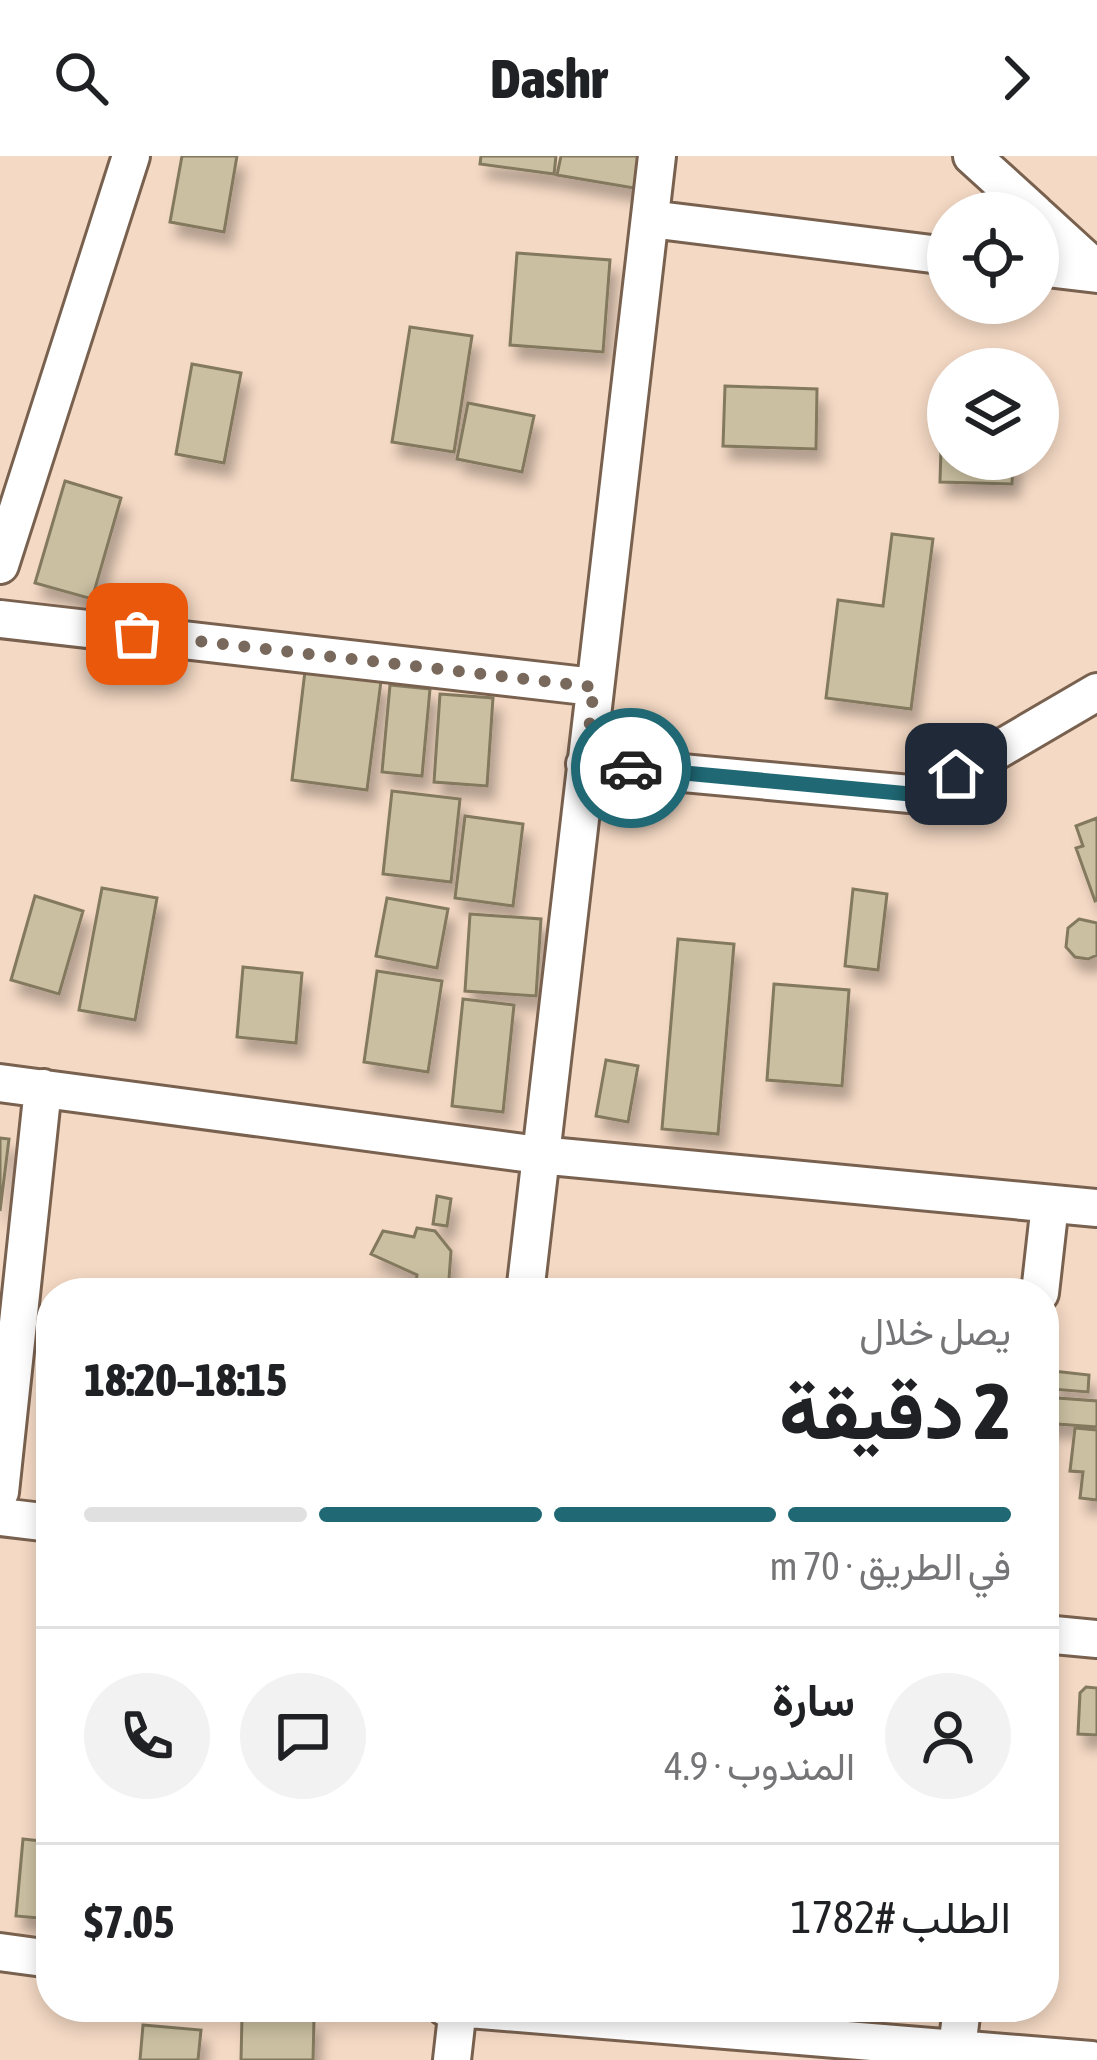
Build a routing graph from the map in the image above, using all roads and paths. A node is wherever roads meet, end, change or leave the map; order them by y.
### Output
1 (131, 156) edge
2 (657, 156) edge
3 (972, 156) edge
4 (1012, 192) edge
5 (650, 219) junction
6 (1059, 236) edge
7 (927, 253) edge
8 (1059, 269) edge
9 (1097, 272) edge
10 (0, 565) edge
11 (0, 619) edge
12 (594, 687) junction
13 (1097, 692) edge
14 (585, 764) junction
15 (0, 1083) edge
16 (43, 1088) junction
17 (538, 1154) junction
18 (1050, 1204) junction
19 (1097, 1208) edge
20 (527, 1278) edge
21 (1042, 1278) edge
22 (0, 1492) edge
23 (0, 1517) edge
24 (36, 1521) edge
25 (1059, 1635) edge
26 (1097, 1639) edge
27 (0, 1952) edge
28 (36, 1957) edge
29 (456, 2022) edge
30 (628, 2022) edge
31 (960, 2022) edge
32 (957, 2049) junction
33 (452, 2060) edge
34 (1091, 2060) edge

1 - 10 street
2 - 5 street
3 - 4 street
5 - 7 street
5 - 12 street
6 - 9 street
8 - 9 street
11 - 12 street
12 - 14 street
13 - 14 street
14 - 17 street
15 - 16 street
16 - 17 street
16 - 22 street
17 - 18 street
17 - 20 street
18 - 19 street
18 - 21 street
23 - 24 street
25 - 26 street
27 - 28 street
29 - 33 street
30 - 32 street
31 - 32 street
32 - 34 street

